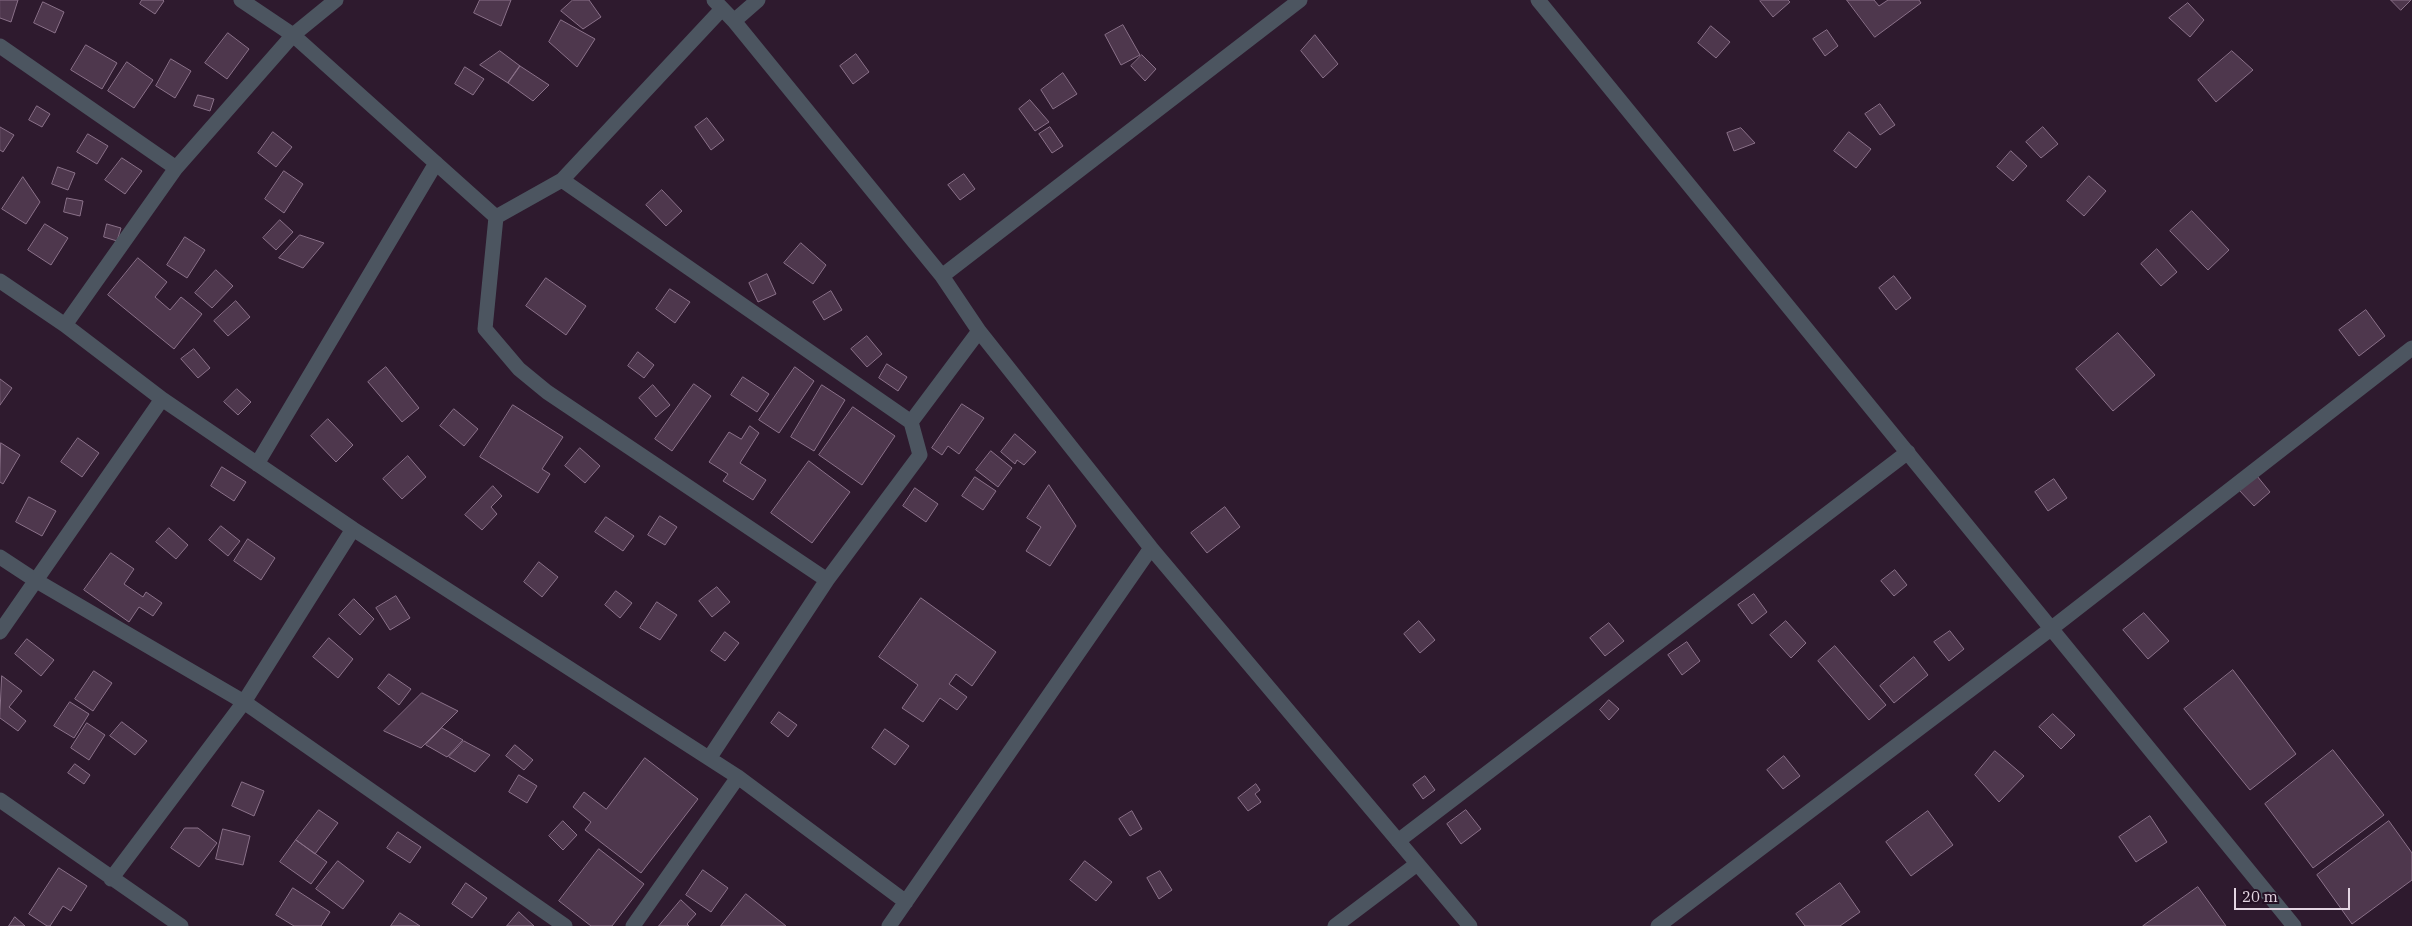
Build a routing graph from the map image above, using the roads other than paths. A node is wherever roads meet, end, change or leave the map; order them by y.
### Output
1 (242, 0) edge
2 (336, 0) edge
3 (758, 0) edge
4 (1300, 0) edge
5 (1538, 0) edge
6 (718, 5) edge
7 (734, 21) junction
8 (293, 35) junction
9 (0, 46) edge
10 (436, 163) junction
11 (176, 168) junction
12 (562, 180) junction
13 (496, 217) junction
14 (942, 276) junction
15 (0, 281) edge
16 (65, 325) junction
17 (979, 331) junction
18 (2412, 348) edge
19 (162, 399) junction
20 (911, 422) junction
21 (1908, 452) junction
22 (257, 464) junction
23 (353, 529) junction
24 (1151, 548) junction
25 (0, 557) edge
26 (35, 580) junction
27 (827, 580) junction
28 (2052, 628) junction
29 (0, 632) edge
30 (244, 702) junction
31 (710, 757) junction
32 (738, 777) junction
33 (0, 800) edge
34 (1398, 841) junction
35 (1417, 864) junction
36 (111, 879) junction
37 (906, 902) junction
38 (181, 926) edge
39 (565, 926) edge
40 (632, 926) edge
41 (889, 926) edge
42 (1335, 926) edge
43 (1470, 926) edge
44 (1658, 926) edge
45 (2294, 926) edge

1 - 8 street
2 - 8 street
3 - 7 street
4 - 14 street
5 - 21 street
6 - 7 street
6 - 12 street
7 - 14 street
8 - 10 street
8 - 11 street
9 - 11 street
10 - 13 street
10 - 22 street
11 - 16 street
12 - 13 street
12 - 20 street
13 - 27 street
14 - 17 street
15 - 16 street
16 - 19 street
17 - 20 street
17 - 24 street
18 - 28 street
19 - 22 street
19 - 26 street
20 - 27 street
21 - 28 street
21 - 34 street
22 - 23 street
23 - 30 street
23 - 31 street
24 - 34 street
24 - 37 street
25 - 26 street
26 - 29 street
26 - 30 street
27 - 31 street
28 - 44 street
28 - 45 street
30 - 36 street
30 - 39 street
31 - 32 street
32 - 37 street
32 - 40 street
33 - 36 street
34 - 35 street
35 - 42 street
35 - 43 street
36 - 38 street
37 - 41 street

